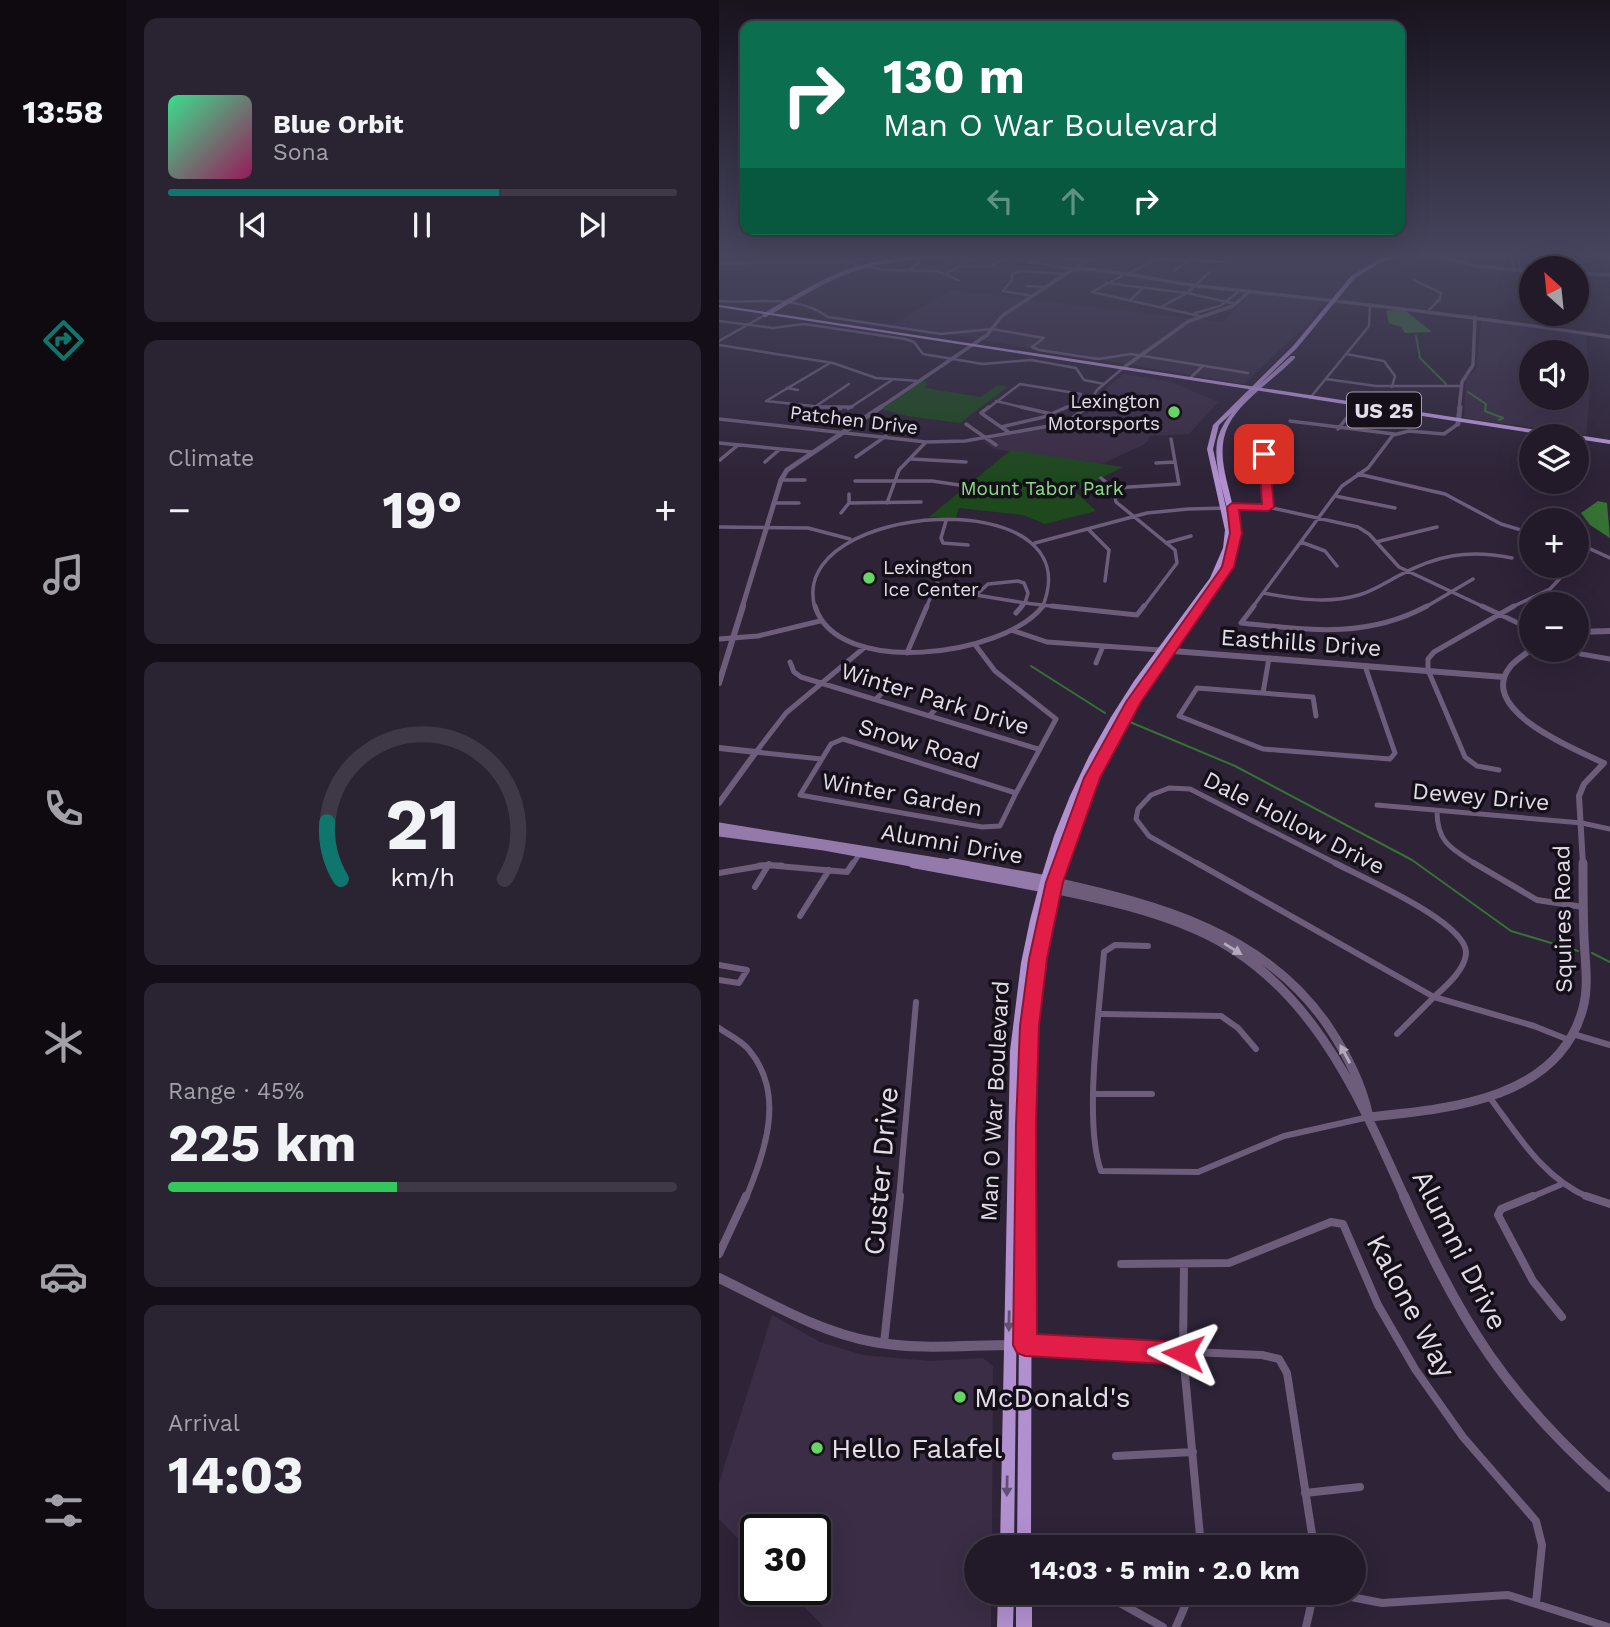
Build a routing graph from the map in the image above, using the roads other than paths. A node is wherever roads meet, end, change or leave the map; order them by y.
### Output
1 (739, 330) edge
2 (855, 330) edge
3 (864, 330) edge
4 (898, 330) edge
5 (905, 330) edge
6 (983, 330) edge
7 (991, 330) edge
8 (997, 330) edge
9 (1178, 330) edge
10 (1313, 330) edge
11 (1366, 330) edge
12 (1474, 330) edge
13 (1562, 330) edge
14 (1610, 337) edge
15 (719, 343) edge
16 (972, 344) junction
17 (1346, 354) junction
18 (1139, 356) junction
19 (951, 359) junction
20 (830, 363) junction
21 (1203, 366) junction
22 (1122, 369) junction
23 (816, 371) junction
24 (1247, 373) dead end
25 (824, 376) dead end
26 (1190, 378) junction
27 (1326, 379) junction
28 (892, 380) junction
29 (919, 381) junction
30 (849, 384) dead end
31 (1104, 384) junction
32 (1462, 386) junction
33 (1392, 387) junction
34 (787, 388) junction
35 (798, 390) dead end
36 (1254, 390) junction
37 (1310, 398) junction
38 (996, 401) junction
39 (1078, 402) junction
40 (1090, 404) junction
41 (1345, 407) junction
42 (813, 408) junction
43 (1361, 409) junction
44 (1352, 411) junction
45 (1052, 414) junction
46 (719, 419) edge
47 (1290, 421) dead end
48 (1458, 423) junction
49 (966, 424) dead end
50 (1001, 427) junction
51 (1338, 429) junction
52 (1519, 430) edge
53 (844, 431) junction
54 (1519, 432) edge
55 (1011, 433) junction
56 (1396, 433) junction
57 (886, 436) junction
58 (987, 438) junction
59 (1171, 439) dead end
60 (1589, 440) edge
61 (926, 442) junction
62 (719, 443) edge
63 (1610, 443) edge
64 (738, 445) junction
65 (996, 445) dead end
66 (780, 449) junction
67 (812, 452) junction
68 (1264, 454) dead end
69 (849, 457) dead end
70 (911, 459) junction
71 (720, 460) edge
72 (765, 462) dead end
73 (1175, 462) junction
74 (967, 463) dead end
75 (1156, 463) dead end
76 (1268, 473) junction
77 (1292, 473) dead end
78 (1358, 474) junction
79 (1101, 478) dead end
80 (807, 479) dead end
81 (781, 480) junction
82 (854, 481) dead end
83 (895, 481) junction
84 (966, 486) dead end
85 (1113, 488) junction
86 (849, 494) dead end
87 (1335, 496) junction
88 (774, 503) junction
89 (799, 503) dead end
90 (849, 503) junction
91 (887, 503) junction
92 (924, 503) dead end
93 (1228, 507) junction
94 (1268, 507) junction
95 (1395, 509) dead end
96 (841, 513) dead end
97 (1319, 516) junction
98 (1134, 517) junction
99 (946, 521) junction
100 (769, 525) junction
101 (719, 527) edge
102 (1437, 527) dead end
103 (1088, 529) junction
104 (1519, 529) edge
105 (1191, 536) dead end
106 (850, 539) junction
107 (1301, 542) junction
108 (1376, 542) junction
109 (1035, 543) junction
110 (1166, 543) junction
111 (968, 545) dead end
112 (1589, 548) edge
113 (1512, 558) dead end
114 (1610, 558) edge
115 (1337, 566) dead end
116 (942, 571) dead end
117 (1407, 571) junction
118 (1561, 578) edge
119 (1473, 579) dead end
120 (1105, 581) dead end
121 (1452, 591) junction
122 (1263, 593) junction
123 (1025, 603) junction
124 (1044, 606) junction
125 (1016, 613) dead end
126 (1499, 613) junction
127 (820, 621) junction
128 (1519, 623) edge
129 (1014, 631) junction
130 (1610, 631) edge
131 (1589, 632) edge
132 (733, 638) junction
133 (719, 639) edge
134 (976, 646) junction
135 (1103, 646) junction
136 (865, 647) junction
137 (1161, 650) junction
138 (1171, 651) junction
139 (907, 653) junction
140 (1589, 655) edge
141 (1269, 658) junction
142 (1519, 658) edge
143 (1610, 659) edge
144 (790, 662) dead end
145 (1096, 663) dead end
146 (1365, 666) junction
147 (1428, 670) junction
148 (1504, 677) junction
149 (719, 683) edge
150 (821, 683) junction
151 (888, 687) dead end
152 (1263, 693) junction
153 (946, 698) dead end
154 (875, 699) junction
155 (929, 716) junction
156 (1316, 716) dead end
157 (719, 748) edge
158 (1038, 749) junction
159 (756, 752) junction
160 (821, 760) junction
161 (1607, 764) edge
162 (1499, 770) dead end
163 (1015, 793) junction
164 (719, 803) edge
165 (1377, 805) dead end
166 (1437, 811) junction
167 (1582, 823) junction
168 (719, 826) edge
169 (1610, 829) edge
170 (719, 833) edge
171 (862, 851) junction
172 (769, 864) junction
173 (829, 870) junction
174 (719, 873) edge
175 (1048, 884) junction
176 (755, 887) dead end
177 (1583, 907) junction
178 (800, 916) dead end
179 (1148, 946) dead end
180 (719, 965) edge
181 (719, 980) edge
182 (1434, 997) junction
183 (916, 1002) dead end
184 (1102, 1014) junction
185 (723, 1030) edge
186 (1397, 1034) dead end
187 (1571, 1037) junction
188 (719, 1039) edge
189 (1610, 1045) edge
190 (1256, 1049) dead end
191 (1095, 1094) junction
192 (1152, 1094) dead end
193 (1490, 1098) junction
194 (1369, 1117) junction
195 (1560, 1185) junction
196 (1610, 1204) edge
197 (719, 1254) edge
198 (1121, 1264) dead end
199 (1184, 1265) junction
200 (719, 1278) edge
201 (1562, 1317) dead end
202 (884, 1343) junction
203 (1009, 1345) junction
204 (1025, 1345) junction
205 (1183, 1353) junction
206 (1193, 1452) junction
207 (1116, 1457) dead end
208 (1360, 1486) dead end
209 (1610, 1487) edge
210 (1305, 1493) junction
211 (1007, 1535) edge
212 (1024, 1535) edge
213 (1200, 1535) edge
214 (1311, 1535) edge
215 (1366, 1600) edge
216 (1536, 1602) junction
217 (1006, 1605) edge
218 (1024, 1605) edge
219 (1123, 1605) edge
220 (1185, 1605) edge
221 (1311, 1605) edge
222 (1610, 1617) edge
223 (1005, 1627) edge
224 (1024, 1627) edge
225 (1163, 1627) edge
226 (1176, 1627) edge
227 (1306, 1627) edge
228 (1609, 1627) edge

1 - 15 street
2 - 19 street
3 - 16 highway, US 25
4 - 16 highway, US 25
5 - 6 street
7 - 16 street
8 - 18 street
9 - 18 street
10 - 36 main road, Man O War Boulevard
11 - 17 street
12 - 32 street
13 - 14 street
15 - 20 street
16 - 19 street
16 - 22 highway, US 25
17 - 27 street
17 - 33 street
18 - 21 street
18 - 22 street
19 - 29 street
19 - 31 street
20 - 23 street
20 - 28 street
21 - 24 street
21 - 26 street
22 - 26 highway, US 25
22 - 31 street
22 - 36 highway, US 25
23 - 25 street
23 - 34 street
26 - 36 highway, US 25
27 - 33 street
27 - 37 street
28 - 29 street
28 - 42 street
29 - 53 street
30 - 42 street
31 - 40 street
32 - 33 street
32 - 48 street
34 - 35 street
34 - 42 street
36 - 37 highway, US 25
36 - 41 highway, US 25
36 - 93 main road, Man O War Boulevard
37 - 48 highway, US 25
38 - 39 street
38 - 45 street
38 - 50 street
39 - 40 street
39 - 45 street
40 - 55 street, Patchen Drive
41 - 43 highway, US 25
41 - 44 street
43 - 44 street
43 - 48 highway, US 25
44 - 51 street
45 - 50 street
46 - 53 street, Patchen Drive
47 - 51 street
48 - 52 highway, US 25
48 - 54 highway, US 25
48 - 56 street
49 - 58 street
50 - 55 street
51 - 56 street
53 - 57 street, Patchen Drive
53 - 67 street
55 - 58 street, Patchen Drive
56 - 78 street
57 - 61 street, Patchen Drive
57 - 69 street
58 - 61 street, Patchen Drive
58 - 65 street
59 - 73 street
60 - 63 highway
61 - 70 street
62 - 64 street
64 - 66 street
64 - 71 street
66 - 67 street
66 - 72 street
67 - 81 street
68 - 76 street
70 - 74 street
70 - 83 street
73 - 75 street
73 - 85 street
76 - 77 street
76 - 94 street
78 - 87 street
78 - 104 street
79 - 85 street
80 - 81 street
81 - 88 street
82 - 83 street
83 - 84 street
83 - 91 street
85 - 98 street
86 - 90 street
87 - 95 street
87 - 97 street
88 - 89 street
88 - 100 street
90 - 91 street
90 - 96 street
91 - 92 street
93 - 94 street
93 - 98 street
93 - 137 main road, Man O War Boulevard
93 - 138 main road, Man O War Boulevard
94 - 97 street
97 - 107 street
97 - 108 street
98 - 103 street
98 - 110 street
99 - 106 street
99 - 109 street
99 - 111 street
100 - 101 street
100 - 106 street
100 - 132 street
102 - 108 street
103 - 109 street
103 - 120 street
105 - 110 street
106 - 127 street
107 - 115 street
107 - 122 street
108 - 117 street
109 - 124 street
110 - 124 street
112 - 114 street
113 - 117 street
116 - 139 street
117 - 121 street
117 - 122 street
118 - 126 street
119 - 121 street
121 - 122 street
121 - 126 street
123 - 123 street
123 - 124 street
123 - 125 street
124 - 129 street
126 - 128 street
126 - 147 street
127 - 132 street
127 - 136 street
129 - 134 street
129 - 135 street, Easthills Drive
130 - 131 street
132 - 133 street
132 - 149 street
134 - 139 street
134 - 158 street, Winter Garden
135 - 137 street, Easthills Drive
135 - 145 street
136 - 139 street
136 - 150 street
137 - 138 street, Easthills Drive
137 - 175 main road, Man O War Boulevard
138 - 141 street, Easthills Drive
138 - 175 main road, Man O War Boulevard
140 - 143 street
141 - 146 street, Easthills Drive
141 - 152 street
142 - 148 street
144 - 150 street, Winter Park Drive
146 - 147 street, Easthills Drive
146 - 152 street
147 - 148 street, Easthills Drive
147 - 162 street
148 - 161 street, Squires Road
150 - 154 street, Winter Park Drive
150 - 159 street
151 - 154 street
152 - 156 street
153 - 155 street
154 - 155 street, Winter Park Drive
155 - 158 street, Winter Park Drive
157 - 159 street
158 - 163 street, Winter Garden
159 - 160 street, Winter Garden
159 - 164 street
160 - 163 street, Snow Road
160 - 163 street, Winter Garden
161 - 167 street, Squires Road
165 - 166 street, Dewey Drive
166 - 167 street, Dewey Drive
166 - 177 street
167 - 169 street, Dewey Drive
167 - 177 street, Squires Road
168 - 171 main road, Alumni Drive
170 - 171 main road, Alumni Drive
171 - 173 street
171 - 175 main road, Alumni Drive
172 - 173 street
172 - 174 street
172 - 176 street
173 - 178 street
175 - 194 street, Alumni Drive
175 -> 203 main road, Man O War Boulevard
175 - 204 main road, Man O War Boulevard
177 - 187 street, Squires Road
179 - 184 street
180 - 181 street
182 - 182 street, Dale Hollow Drive
182 - 186 street
182 - 187 street, Dale Hollow Drive
183 - 202 street, Custer Drive
184 - 190 street
184 - 191 street
185 - 188 street
185 - 197 street
187 - 189 street, Dale Hollow Drive
187 - 193 street, Squires Road
191 - 192 street
191 - 194 street
193 - 194 street, Squires Road
193 - 195 street
194 - 209 street, Alumni Drive
195 - 196 street
195 - 201 street
198 - 199 street, Kalone Way
199 - 205 street
199 - 216 street, Kalone Way
200 - 202 street
202 - 203 street
203 - 204 street
203 -> 211 main road, Man O War Boulevard
204 - 205 street
204 - 212 main road, Man O War Boulevard
205 - 206 street
205 - 210 street
206 - 207 street
206 - 213 street
208 - 210 street
210 - 214 street
215 - 216 street
216 - 228 street
217 - 223 main road
218 - 224 main road
219 - 225 street
220 - 226 street
221 - 227 street
222 - 228 street

